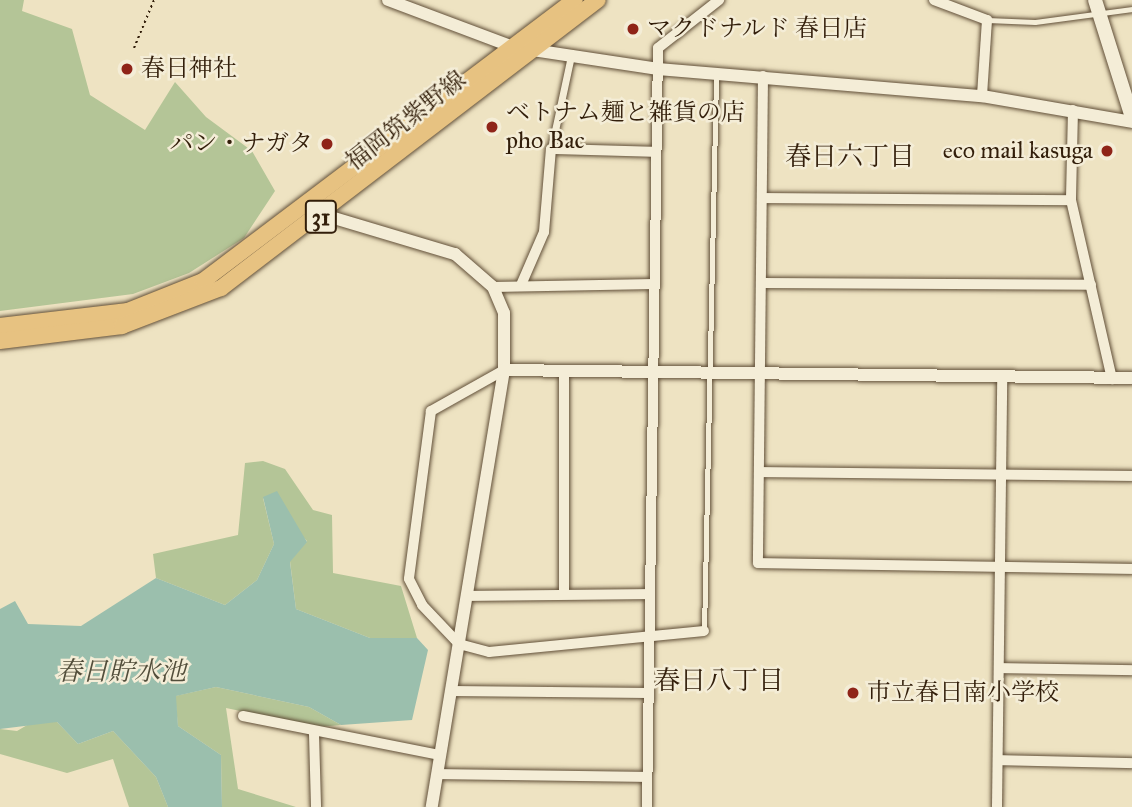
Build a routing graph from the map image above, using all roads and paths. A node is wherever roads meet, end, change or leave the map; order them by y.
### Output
1 (154, 0) edge
2 (575, 0) edge
3 (598, 0) edge
4 (719, 0) edge
5 (934, 0) edge
6 (393, 1) edge
7 (1099, 9) edge
8 (1132, 9) edge
9 (987, 20) junction
10 (513, 47) junction
11 (134, 48) dead end
12 (533, 51) junction
13 (571, 56) junction
14 (659, 69) junction
15 (716, 72) junction
16 (763, 76) junction
17 (982, 96) junction
18 (1073, 110) junction
19 (1132, 119) edge
20 (551, 149) junction
21 (656, 152) junction
22 (762, 198) junction
23 (1071, 200) junction
24 (324, 215) junction
25 (761, 283) junction
26 (654, 284) junction
27 (521, 285) junction
28 (1091, 285) junction
29 (493, 287) junction
30 (0, 326) edge
31 (0, 341) edge
32 (505, 370) junction
33 (564, 372) junction
34 (653, 373) junction
35 (710, 373) junction
36 (760, 374) junction
37 (1002, 378) junction
38 (1132, 378) edge
39 (1112, 379) junction
40 (759, 472) junction
41 (1002, 473) junction
42 (1132, 476) edge
43 (1000, 568) junction
44 (1132, 569) edge
45 (564, 594) junction
46 (650, 594) junction
47 (467, 596) junction
48 (704, 631) joint
49 (649, 636) junction
50 (459, 644) junction
51 (999, 668) junction
52 (1132, 670) edge
53 (451, 691) junction
54 (648, 693) junction
55 (243, 716) dead end
56 (314, 734) junction
57 (440, 755) junction
58 (998, 760) junction
59 (1132, 764) edge
60 (438, 774) junction
61 (647, 777) junction
62 (316, 807) edge
63 (432, 807) edge
64 (647, 807) edge
65 (997, 807) edge

1 - 11 path
2 - 10 main road, 福岡筑紫野線 / 31
3 - 12 main road, 福岡筑紫野線 / 31
4 - 14 street
5 - 9 street
6 - 10 street
7 - 8 lane
7 - 9 lane
7 - 19 main road
9 - 17 street
10 - 12 street
10 - 30 main road, 福岡筑紫野線 / 31
12 - 13 street
12 - 24 main road, 福岡筑紫野線 / 31
13 - 14 street
13 - 20 street
14 - 15 street
14 - 21 street
15 - 16 street
15 - 35 lane
16 - 17 street
16 - 22 street
17 - 18 street
18 - 19 street
18 - 23 street
20 - 21 street
20 - 27 street
21 - 26 street
22 - 23 street
22 - 25 street
23 - 28 street
24 - 29 street
24 - 31 main road, 福岡筑紫野線 / 31
25 - 28 street
25 - 36 street
26 - 27 street
26 - 34 street
27 - 29 street
28 - 39 street
29 - 32 street
32 - 33 street
32 - 47 street
32 - 50 street
33 - 34 street
33 - 45 street
34 - 35 street
34 - 46 street
35 - 36 street
35 - 48 lane
36 - 37 street
36 - 40 street
37 - 39 street
37 - 41 street
38 - 39 street
40 - 41 street
40 - 43 street
41 - 42 street
41 - 43 street
43 - 44 street
43 - 51 street
45 - 46 street
45 - 47 street
46 - 49 street
47 - 50 street
48 - 49 street
49 - 50 street
49 - 54 street
50 - 53 street
51 - 52 street
51 - 58 street
53 - 54 street
53 - 57 street
54 - 61 street
55 - 56 street
56 - 57 street
56 - 62 street
57 - 60 street
58 - 59 street
58 - 65 street
60 - 61 street
60 - 63 street
61 - 64 street

